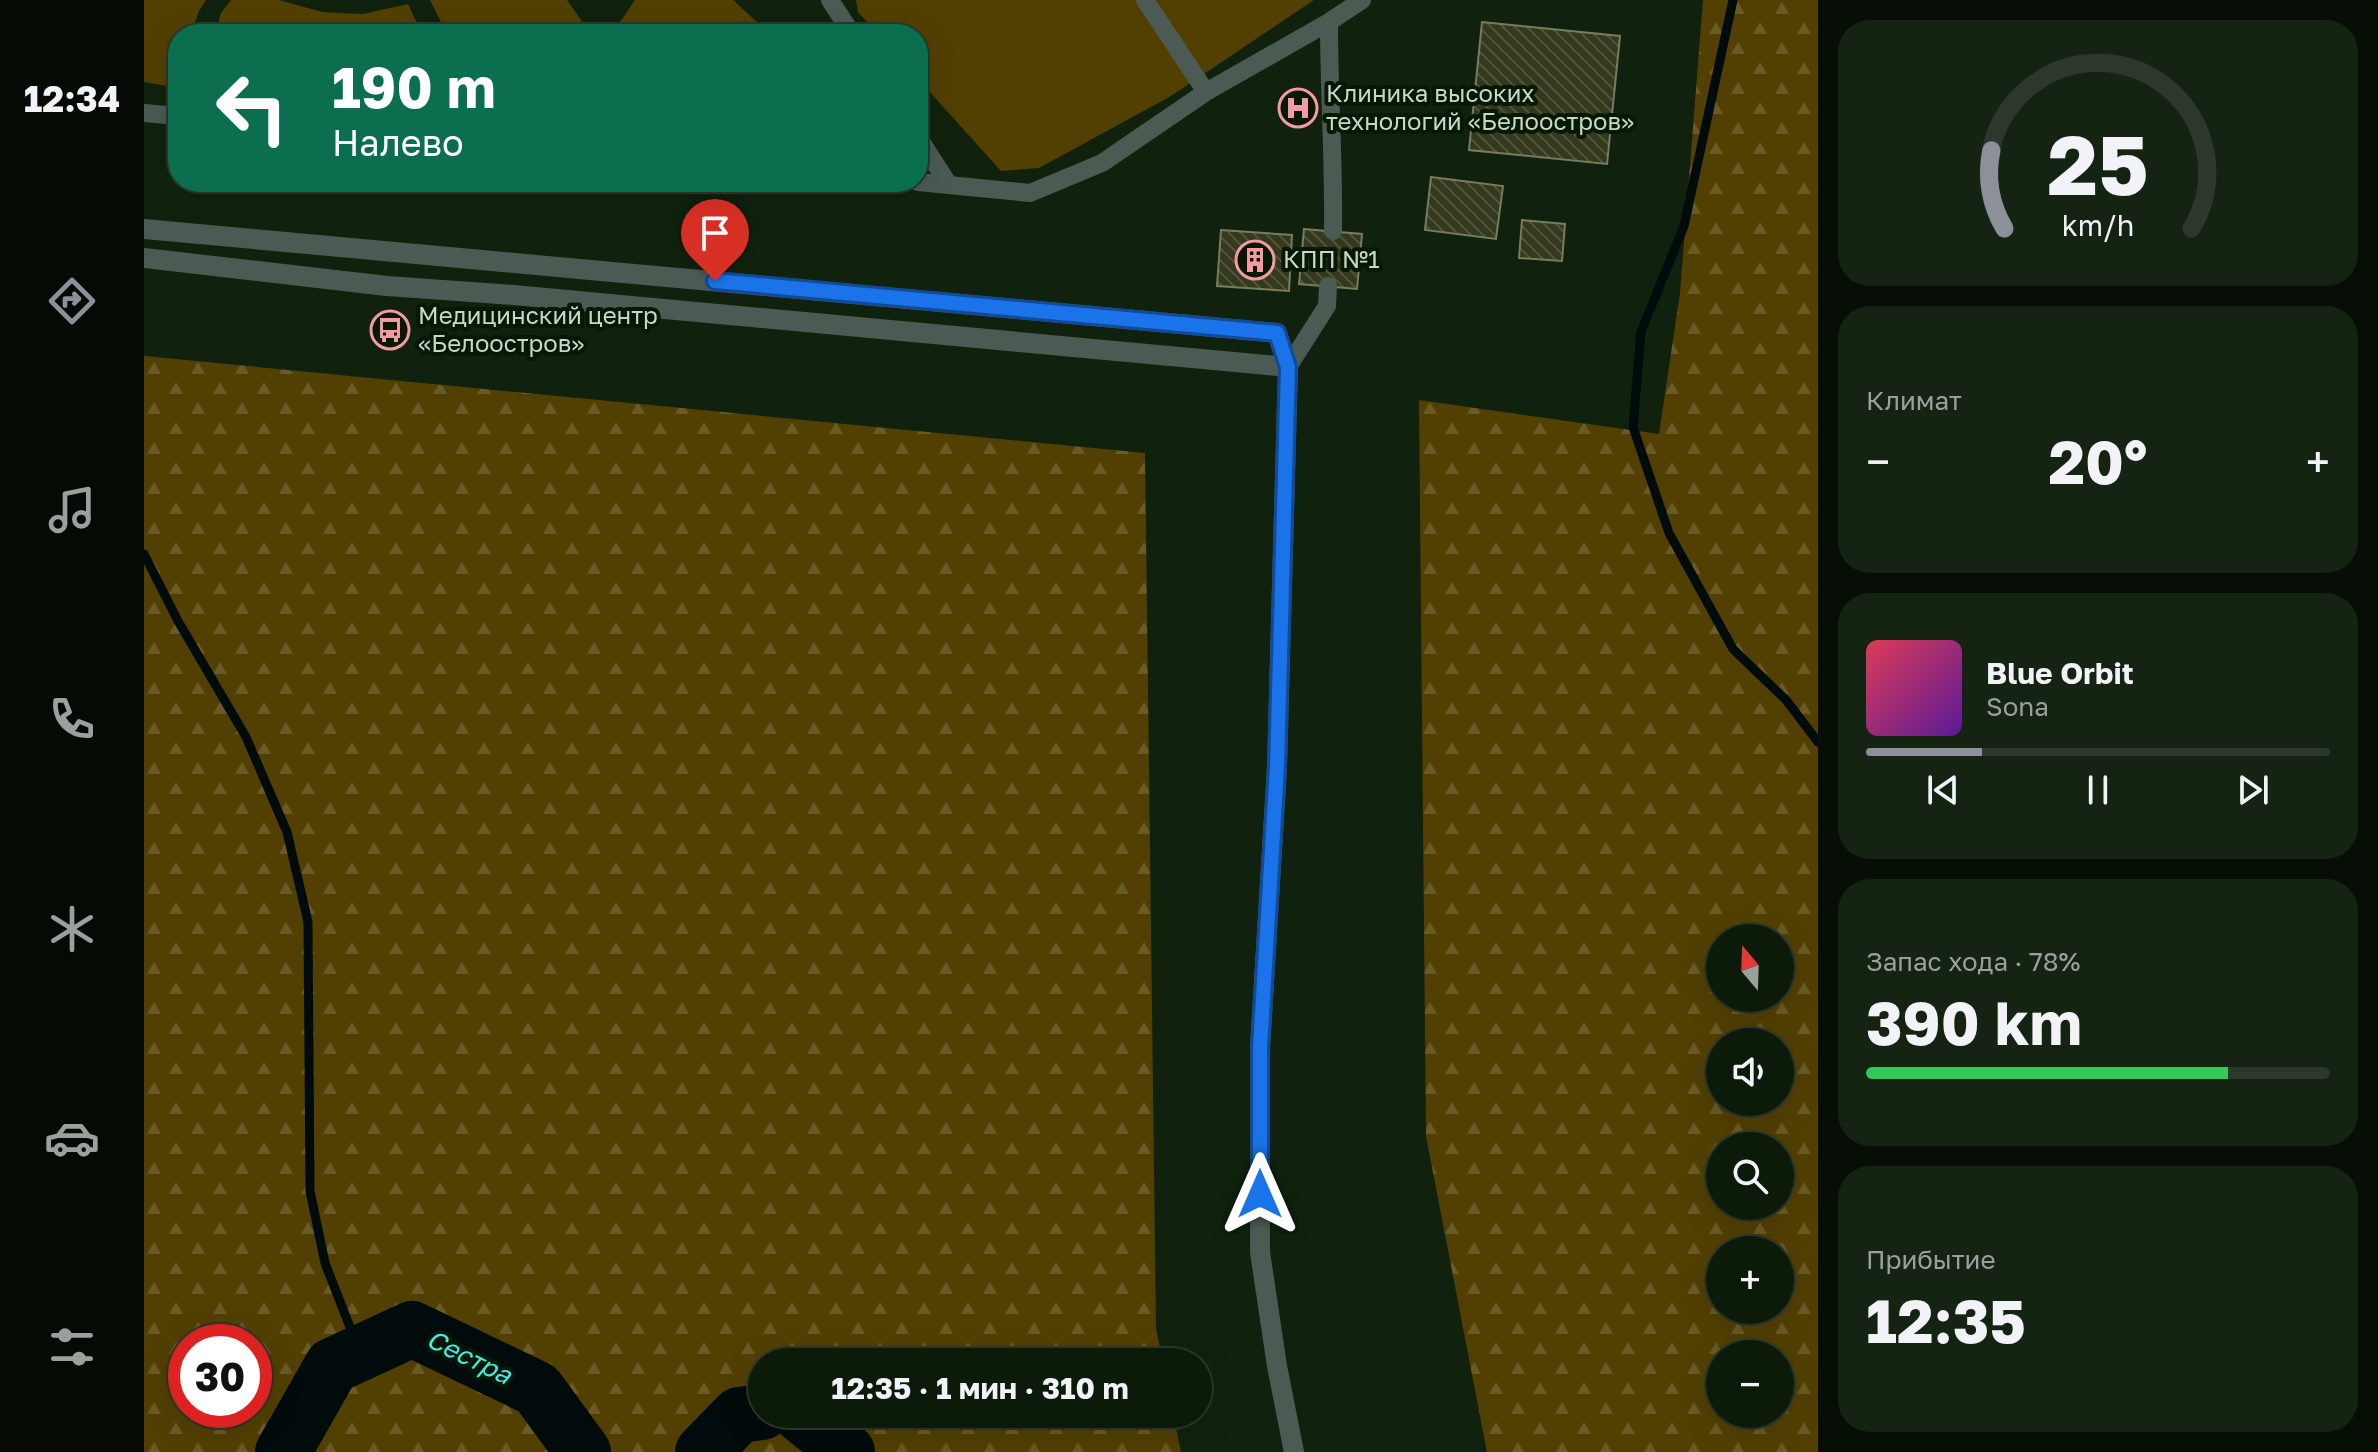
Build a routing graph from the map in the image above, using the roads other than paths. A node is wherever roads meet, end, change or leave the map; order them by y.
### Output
1 (830, 0) edge
2 (1145, 0) edge
3 (1362, 0) edge
4 (1329, 22) junction
5 (846, 24) edge
6 (1206, 92) junction
7 (144, 113) edge
8 (168, 115) edge
9 (928, 152) edge
10 (928, 183) edge
11 (949, 185) junction
12 (144, 229) edge
13 (1333, 231) dead end
14 (144, 258) edge
15 (1328, 286) dead end
16 (1288, 367) junction
17 (1294, 1452) edge

1 - 5 lane
2 - 6 lane
3 - 4 lane
4 - 6 lane
4 - 13 lane
6 - 11 lane
7 - 8 lane
9 - 11 lane
10 - 11 lane
12 - 16 street
14 - 16 street
15 - 16 lane
16 - 17 street

